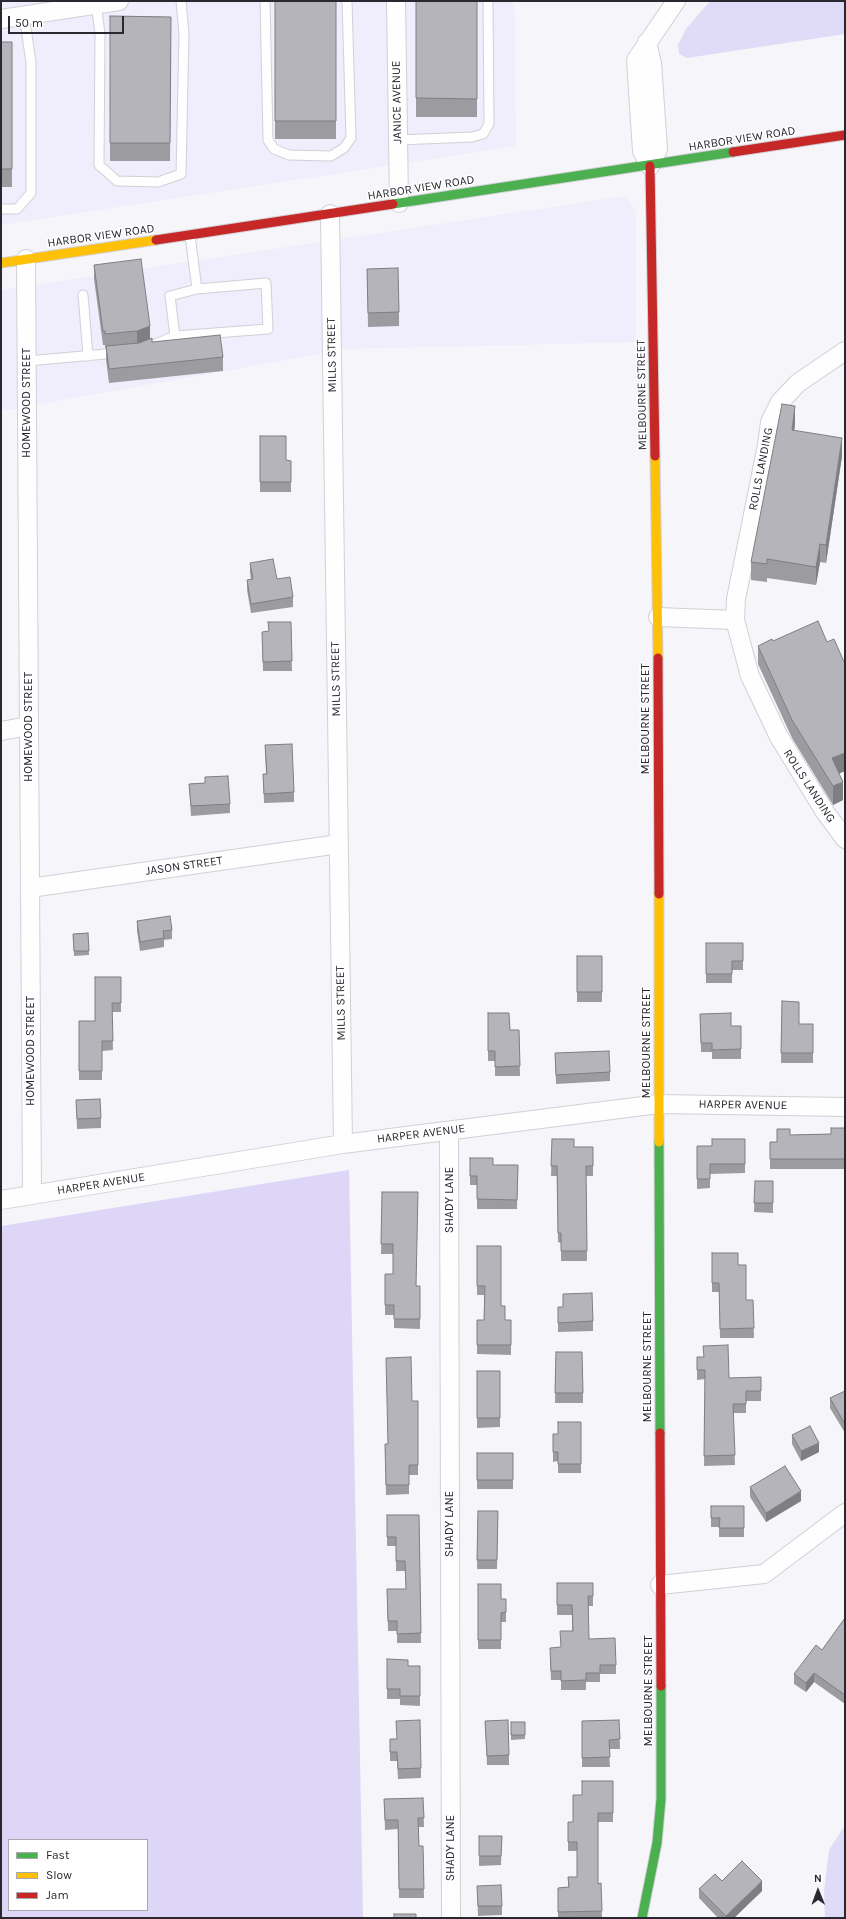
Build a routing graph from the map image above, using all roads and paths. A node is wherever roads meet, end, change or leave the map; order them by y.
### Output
1 (119, 1) edge
2 (181, 1) edge
3 (265, 1) edge
4 (347, 1) edge
5 (396, 1) edge
6 (488, 1) edge
7 (676, 1) edge
8 (96, 4) junction
9 (24, 15) junction
10 (1, 19) edge
11 (845, 135) edge
12 (398, 140) junction
13 (650, 166) junction
14 (399, 203) junction
15 (1, 209) edge
16 (330, 214) junction
17 (190, 235) junction
18 (26, 259) junction
19 (1, 263) edge
20 (197, 289) junction
21 (83, 295) dead end
22 (175, 336) junction
23 (144, 349) edge
24 (845, 351) edge
25 (124, 353) edge
26 (88, 356) junction
27 (27, 361) junction
28 (658, 617) junction
29 (735, 620) junction
30 (29, 726) junction
31 (1, 731) edge
32 (845, 839) edge
33 (339, 844) junction
34 (30, 888) junction
35 (659, 1104) junction
36 (845, 1107) edge
37 (449, 1131) junction
38 (343, 1144) junction
39 (32, 1195) junction
40 (1, 1200) edge
41 (845, 1513) edge
42 (660, 1585) junction
43 (451, 1918) edge
44 (642, 1918) edge

1 - 8 street
2 - 8 lane
3 - 4 lane
5 - 12 street, JANICE AVENUE
6 - 12 lane
7 - 13 street
8 - 9 street
9 - 10 street
9 - 15 lane
11 - 13 street, HARBOR VIEW ROAD
12 - 14 street, JANICE AVENUE
13 - 14 street, HARBOR VIEW ROAD
13 - 28 street, MELBOURNE STREET
14 - 16 street, HARBOR VIEW ROAD
16 - 17 street, HARBOR VIEW ROAD
16 - 33 street, MILLS STREET
17 - 18 street, HARBOR VIEW ROAD
17 - 20 lane
18 - 19 street, HARBOR VIEW ROAD
18 - 27 street, HOMEWOOD STREET
20 - 22 lane
20 - 22 lane
21 - 26 lane
22 - 23 lane
24 - 29 street, ROLLS LANDING
25 - 26 lane
26 - 27 lane
27 - 30 street, HOMEWOOD STREET
28 - 29 street
28 - 35 street, MELBOURNE STREET
29 - 32 street, ROLLS LANDING
30 - 31 street
30 - 34 street, HOMEWOOD STREET
33 - 34 street, JASON STREET
33 - 38 street, MILLS STREET
34 - 39 street, HOMEWOOD STREET
35 - 36 street, HARPER AVENUE
35 - 37 street, HARPER AVENUE
35 - 42 street, MELBOURNE STREET
37 - 38 street, HARPER AVENUE
37 - 43 street, SHADY LANE
38 - 39 street, HARPER AVENUE
39 - 40 street, HARPER AVENUE
41 - 42 street
42 - 44 street, MELBOURNE STREET

